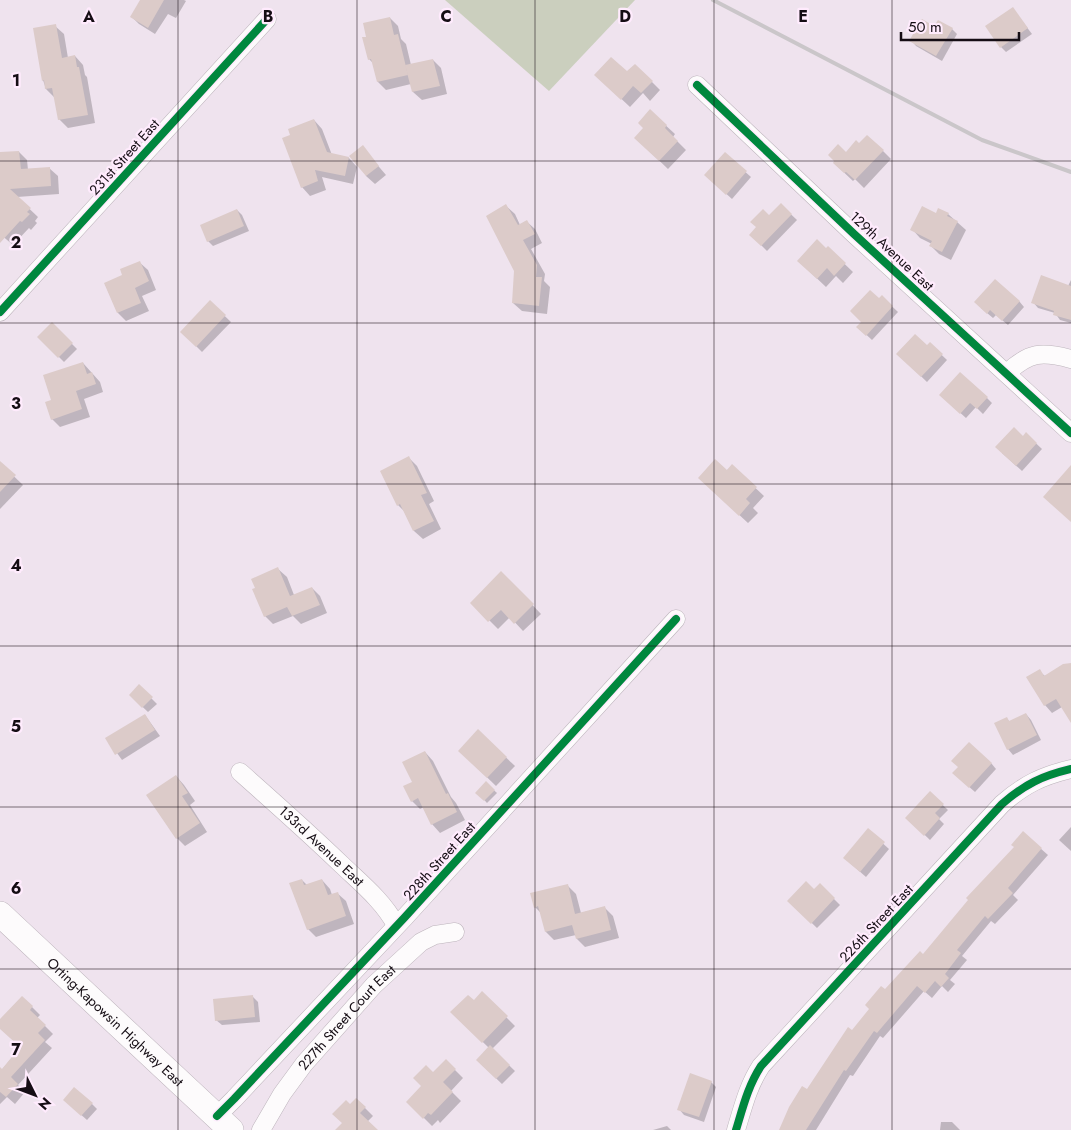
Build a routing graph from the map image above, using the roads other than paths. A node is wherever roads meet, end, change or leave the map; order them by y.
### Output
1 (267, 19) dead end
2 (697, 85) dead end
3 (0, 312) edge
4 (1071, 360) edge
5 (1008, 373) junction
6 (1071, 433) edge
7 (676, 619) dead end
8 (1071, 769) edge
9 (240, 772) dead end
10 (0, 914) edge
11 (396, 925) junction
12 (455, 932) dead end
13 (224, 1123) edge
14 (260, 1130) edge
15 (736, 1130) edge

1 - 3 street, 231st Street East
2 - 5 street, 129th Avenue East
4 - 5 street
5 - 6 street, 129th Avenue East
7 - 11 street, 228th Street East
8 - 15 street, 226th Street East
9 - 11 street, 133rd Avenue East
10 - 13 main road, Orting-Kapowsin Highway East
11 - 13 street, 228th Street East
12 - 14 street, 227th Street Court East

